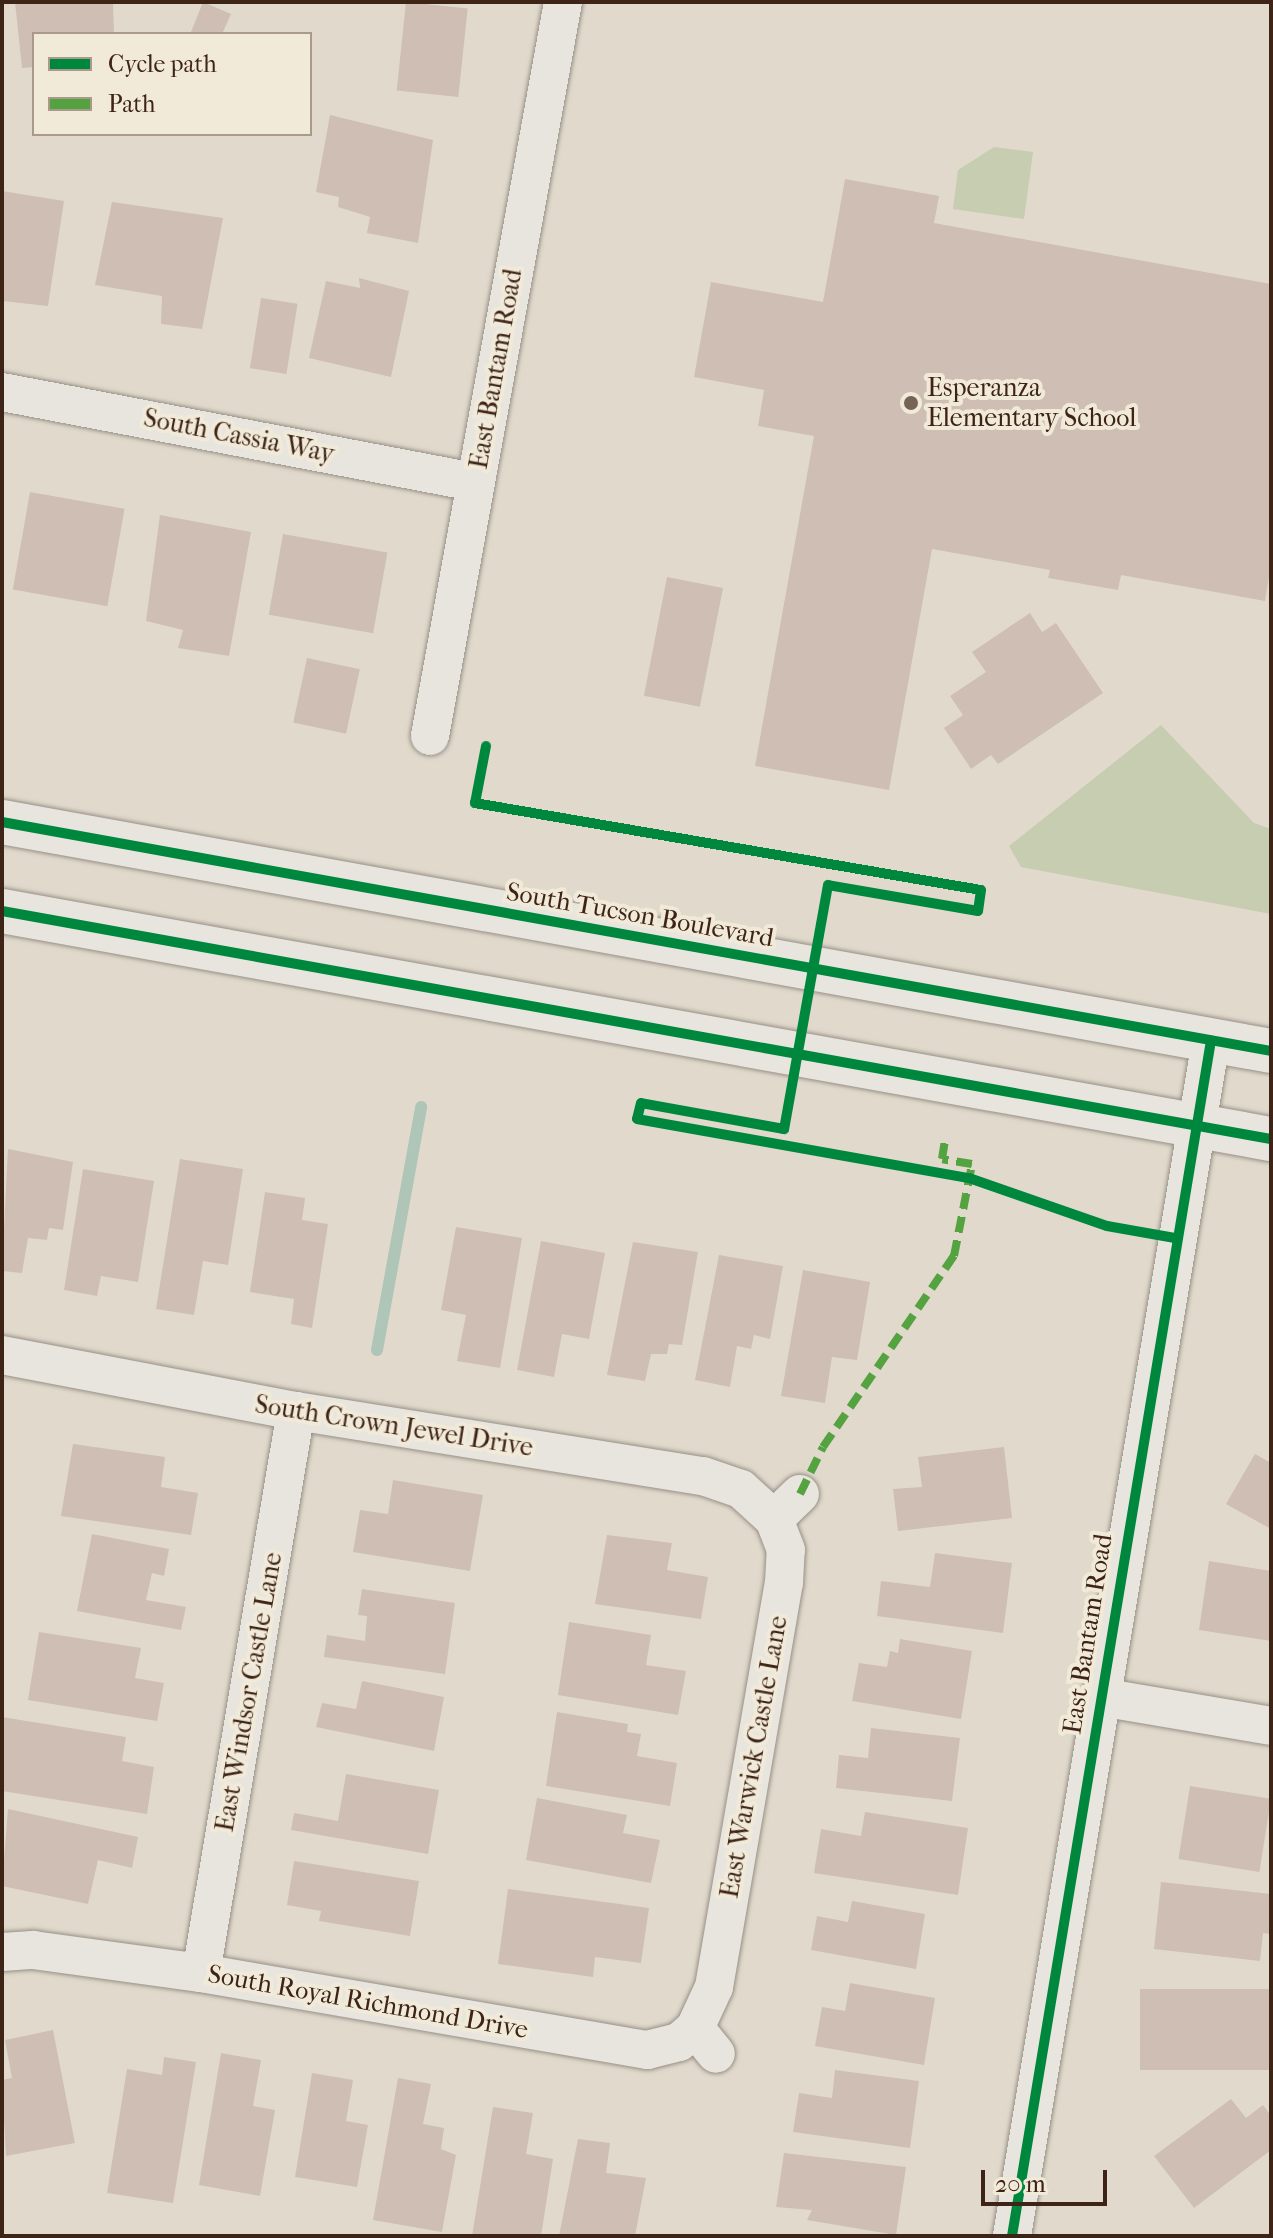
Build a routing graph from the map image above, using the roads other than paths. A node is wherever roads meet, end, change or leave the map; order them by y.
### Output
1 (563, 2) edge
2 (2, 392) edge
3 (475, 482) junction
4 (430, 736) dead end
5 (2, 822) edge
6 (2, 911) edge
7 (1211, 1040) junction
8 (1271, 1051) edge
9 (1196, 1126) junction
10 (1271, 1139) edge
11 (2, 1355) edge
12 (296, 1411) junction
13 (787, 1506) joint
14 (1100, 1697) junction
15 (1271, 1726) edge
16 (2, 1952) edge
17 (201, 1973) junction
18 (705, 2041) joint
19 (1012, 2236) edge

1 - 3 street, East Bantam Road
2 - 3 street, South Cassia Way
3 - 4 street, East Bantam Road
5 - 7 main road, South Tucson Boulevard
6 - 9 main road
7 - 8 main road, South Tucson Boulevard
7 - 9 street, East Bantam Road
9 - 10 main road
9 - 14 street, East Bantam Road
11 - 12 street, South Crown Jewel Drive
12 - 13 street, South Crown Jewel Drive
12 - 17 street, East Windsor Castle Lane
13 - 18 street, East Warwick Castle Lane
14 - 15 street
14 - 19 street, East Bantam Road
16 - 17 street, South Royal Richmond Drive
17 - 18 street, South Royal Richmond Drive

